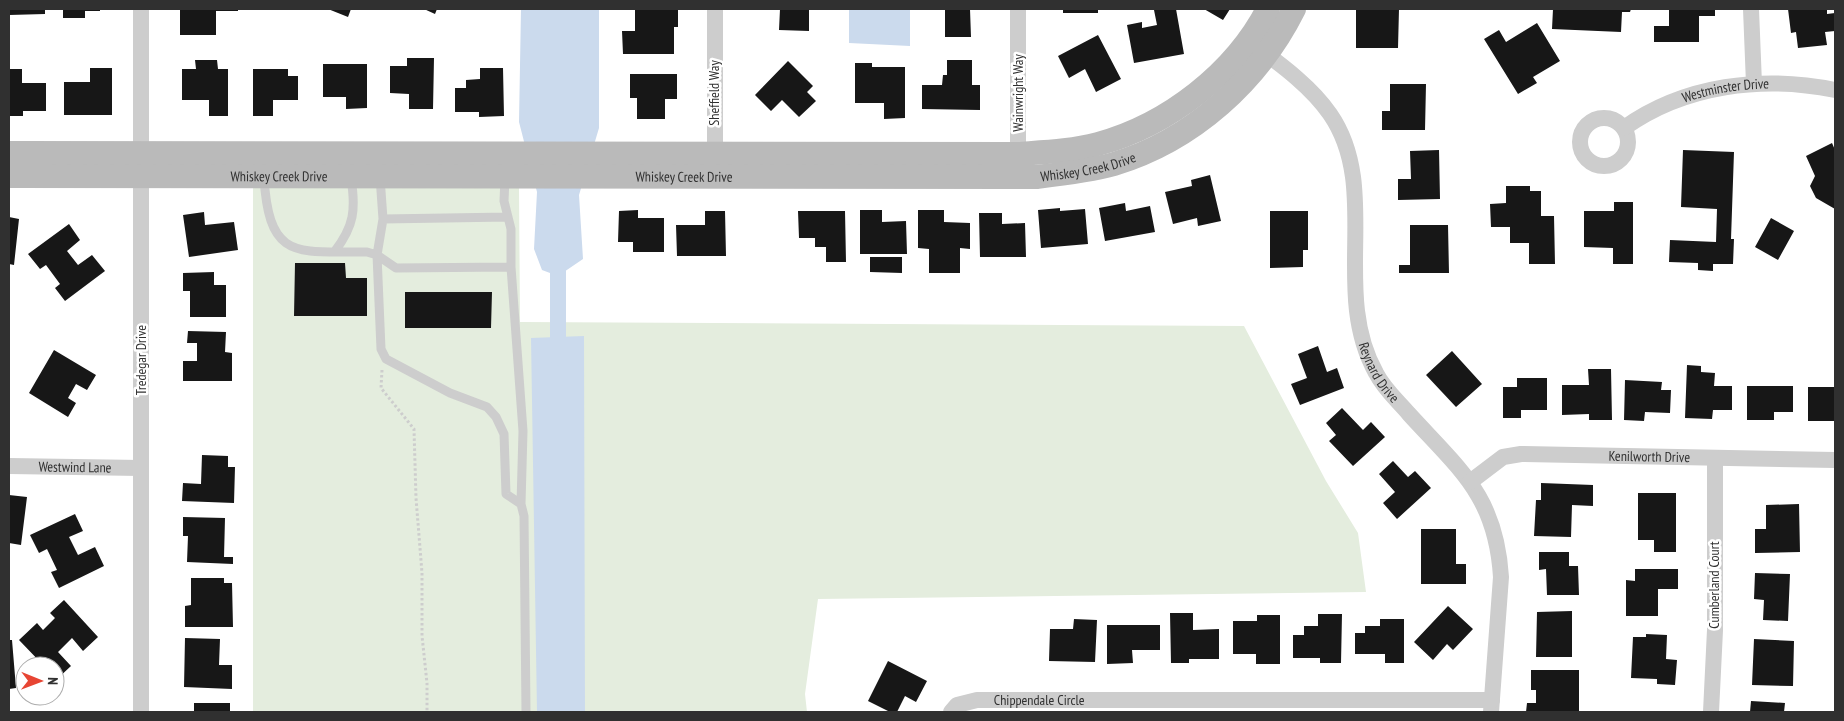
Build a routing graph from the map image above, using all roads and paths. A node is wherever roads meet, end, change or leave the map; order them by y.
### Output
1 (141, 9) edge
2 (715, 9) edge
3 (1018, 9) edge
4 (1268, 9) edge
5 (1294, 9) edge
6 (1751, 9) edge
7 (1248, 40) junction
8 (1267, 54) junction
9 (1754, 84) junction
10 (1835, 90) edge
11 (1624, 128) dead end
12 (9, 153) edge
13 (142, 153) junction
14 (714, 153) junction
15 (510, 164) junction
16 (1018, 165) junction
17 (9, 176) edge
18 (141, 176) junction
19 (264, 176) junction
20 (350, 176) junction
21 (380, 176) junction
22 (715, 176) junction
23 (508, 217) junction
24 (383, 219) junction
25 (335, 251) junction
26 (377, 254) junction
27 (511, 267) junction
28 (383, 353) junction
29 (1715, 458) junction
30 (1835, 460) edge
31 (9, 466) edge
32 (141, 468) junction
33 (1470, 482) junction
34 (522, 504) junction
35 (1492, 706) edge
36 (141, 712) edge
37 (427, 712) edge
38 (526, 712) edge
39 (951, 712) edge
40 (1711, 712) edge

1 - 13 street, Tredegar Drive
2 - 14 street, Sheffield Way
3 - 16 street, Wainwright Way
4 - 7 street, Whiskey Creek Drive
5 - 8 street, Whiskey Creek Drive
6 - 9 street
7 - 8 street, Reynard Drive
7 - 16 street, Whiskey Creek Drive
8 - 16 street, Whiskey Creek Drive
8 - 33 street, Reynard Drive
9 - 10 street, Westminster Drive
9 - 11 street, Westminster Drive
12 - 13 street, Whiskey Creek Drive
13 - 15 street, Whiskey Creek Drive
13 - 18 street, Tredegar Drive
14 - 15 street, Whiskey Creek Drive
14 - 16 street, Whiskey Creek Drive
14 - 22 street, Sheffield Way
15 - 21 street, Whiskey Creek Drive
15 - 22 street, Whiskey Creek Drive
15 - 23 lane
16 - 22 street, Whiskey Creek Drive
17 - 18 street, Whiskey Creek Drive
18 - 19 street, Whiskey Creek Drive
18 - 32 street, Tredegar Drive
19 - 20 street, Whiskey Creek Drive
19 - 25 lane
20 - 21 street, Whiskey Creek Drive
20 - 25 lane
21 - 24 lane
23 - 24 lane
23 - 27 lane
24 - 26 lane
25 - 26 lane
26 - 27 lane
26 - 28 lane
27 - 34 lane
28 - 34 lane
28 - 37 path
29 - 30 street, Kenilworth Drive
29 - 33 street, Kenilworth Drive
29 - 40 street, Cumberland Court
31 - 32 street, Westwind Lane
32 - 36 street, Tredegar Drive
33 - 35 street, Reynard Drive
34 - 38 lane
35 - 39 street, Chippendale Circle

